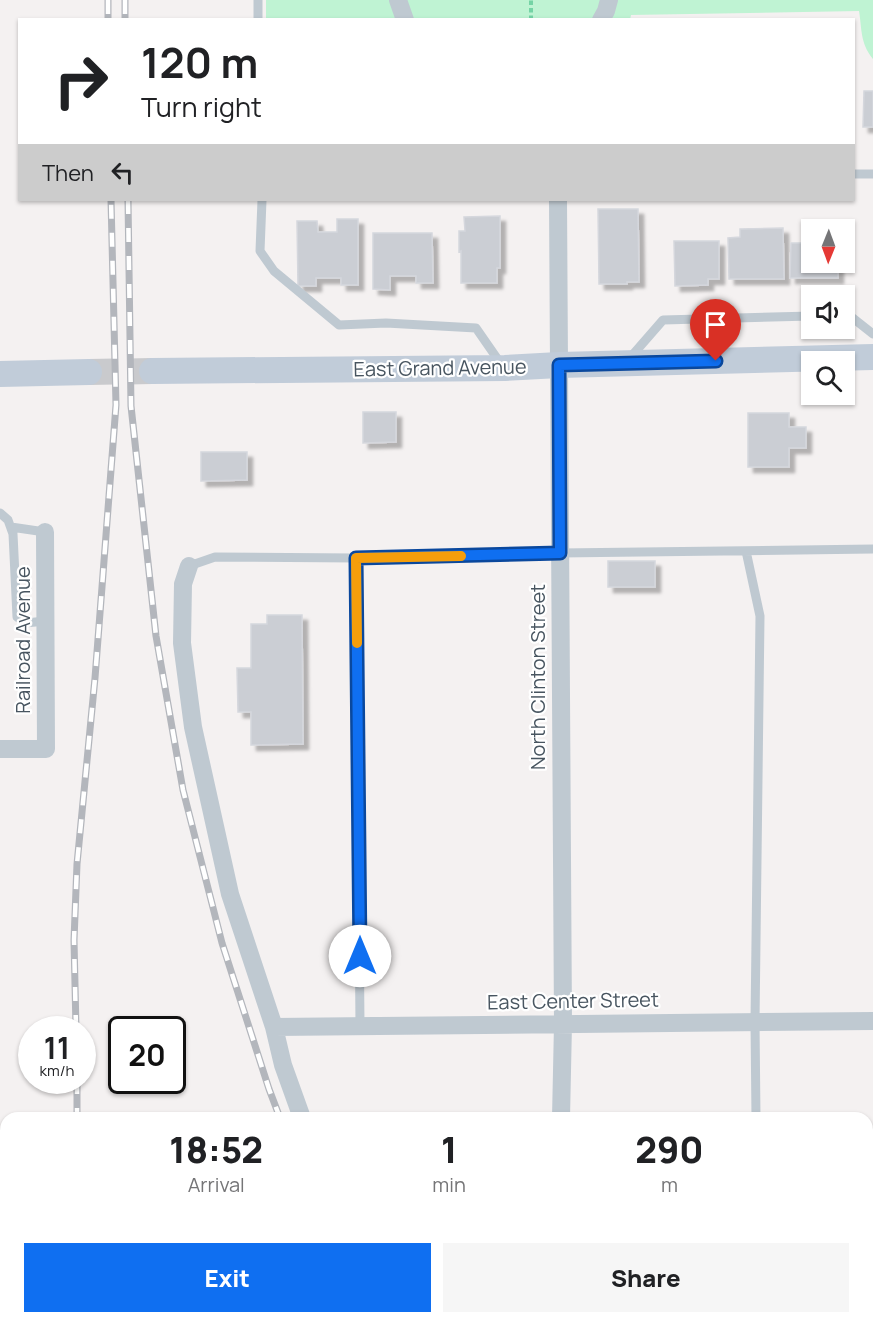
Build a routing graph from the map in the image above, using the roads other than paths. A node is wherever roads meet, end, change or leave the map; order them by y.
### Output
1 (258, 0) edge
2 (398, 0) edge
3 (609, 0) edge
4 (258, 18) edge
5 (404, 18) edge
6 (602, 18) edge
7 (855, 174) edge
8 (873, 174) edge
9 (262, 201) edge
10 (558, 201) edge
11 (801, 316) edge
12 (855, 320) edge
13 (873, 334) edge
14 (873, 357) edge
15 (626, 363) junction
16 (559, 365) junction
17 (505, 368) junction
18 (152, 371) tunnel mouth
19 (89, 372) tunnel mouth
20 (0, 374) edge
21 (0, 513) edge
22 (10, 527) junction
23 (45, 532) joint
24 (873, 549) edge
25 (746, 551) junction
26 (560, 553) junction
27 (356, 558) junction
28 (189, 566) joint
29 (46, 621) junction
30 (0, 749) edge
31 (873, 1021) edge
32 (755, 1022) junction
33 (563, 1024) junction
34 (360, 1026) junction
35 (274, 1027) junction
36 (300, 1112) edge
37 (561, 1112) edge
38 (756, 1112) edge

1 - 4 lane
2 - 5 street
3 - 6 street
7 - 8 lane
9 - 17 lane
10 - 16 street, North Clinton Street
11 - 15 lane
12 - 13 lane
14 - 15 street, East Grand Avenue
15 - 16 street, East Grand Avenue
16 - 17 street, East Grand Avenue
16 - 26 street, North Clinton Street
17 - 18 street, East Grand Avenue
19 - 20 street
21 - 22 lane
22 - 23 lane
22 - 29 lane
23 - 29 street, Railroad Avenue
24 - 25 lane
25 - 26 lane
25 - 32 lane
26 - 27 lane
26 - 33 street, North Clinton Street
27 - 28 lane
27 - 34 lane
28 - 35 street
29 - 30 street, Railroad Avenue
31 - 32 street, East Center Street
32 - 33 street, East Center Street
32 - 38 lane
33 - 34 street, East Center Street
33 - 37 street, North Clinton Street
34 - 35 street, East Center Street
35 - 36 street

